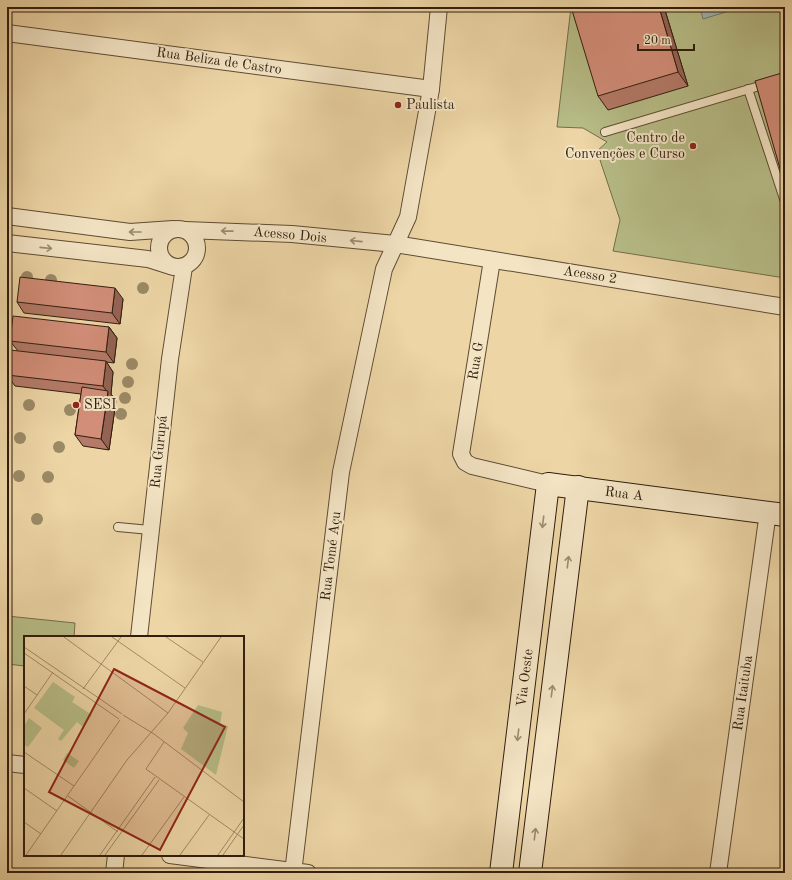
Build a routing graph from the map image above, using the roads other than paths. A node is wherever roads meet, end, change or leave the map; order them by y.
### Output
1 (439, 7) edge
2 (7, 33) edge
3 (778, 81) edge
4 (430, 89) junction
5 (748, 89) junction
6 (605, 132) dead end
7 (785, 202) edge
8 (7, 216) edge
9 (179, 229) junction
10 (7, 243) edge
11 (395, 244) junction
12 (492, 260) junction
13 (178, 267) junction
14 (785, 307) edge
15 (465, 462) joint
16 (548, 484) junction
17 (578, 487) junction
18 (776, 514) edge
19 (118, 527) dead end
20 (150, 530) junction
21 (139, 636) edge
22 (7, 763) edge
23 (24, 765) edge
24 (509, 806) junction
25 (537, 810) junction
26 (116, 856) edge
27 (178, 856) edge
28 (298, 872) edge
29 (114, 873) edge
30 (501, 873) edge
31 (530, 873) edge
32 (718, 873) edge

1 - 4 street, Rua Tomé Açu
2 - 4 street, Rua Beliza de Castro
3 - 5 lane
4 - 11 street, Rua Tomé Açu
5 - 6 lane
5 - 7 lane
9 -> 8 street, Acesso Dois
11 -> 9 street, Acesso Dois
9 - 13 street
9 - 13 street
10 -> 13 street
11 - 12 street, Acesso 2
11 - 28 street, Rua Tomé Açu
12 - 14 street, Acesso 2
12 - 15 street, Rua G
13 - 20 street, Rua Gurupá
15 - 16 street, Rua A
16 - 17 street, Rua A
16 -> 24 street, Via Oeste
17 - 18 street, Rua A
25 -> 17 street, Via Oeste
18 - 32 street, Rua Itaituba
19 - 20 lane
20 - 21 street, Rua Gurupá
22 - 23 street
24 - 25 street
24 - 30 street, Via Oeste
31 -> 25 street, Via Oeste
26 - 29 street
27 - 28 street

